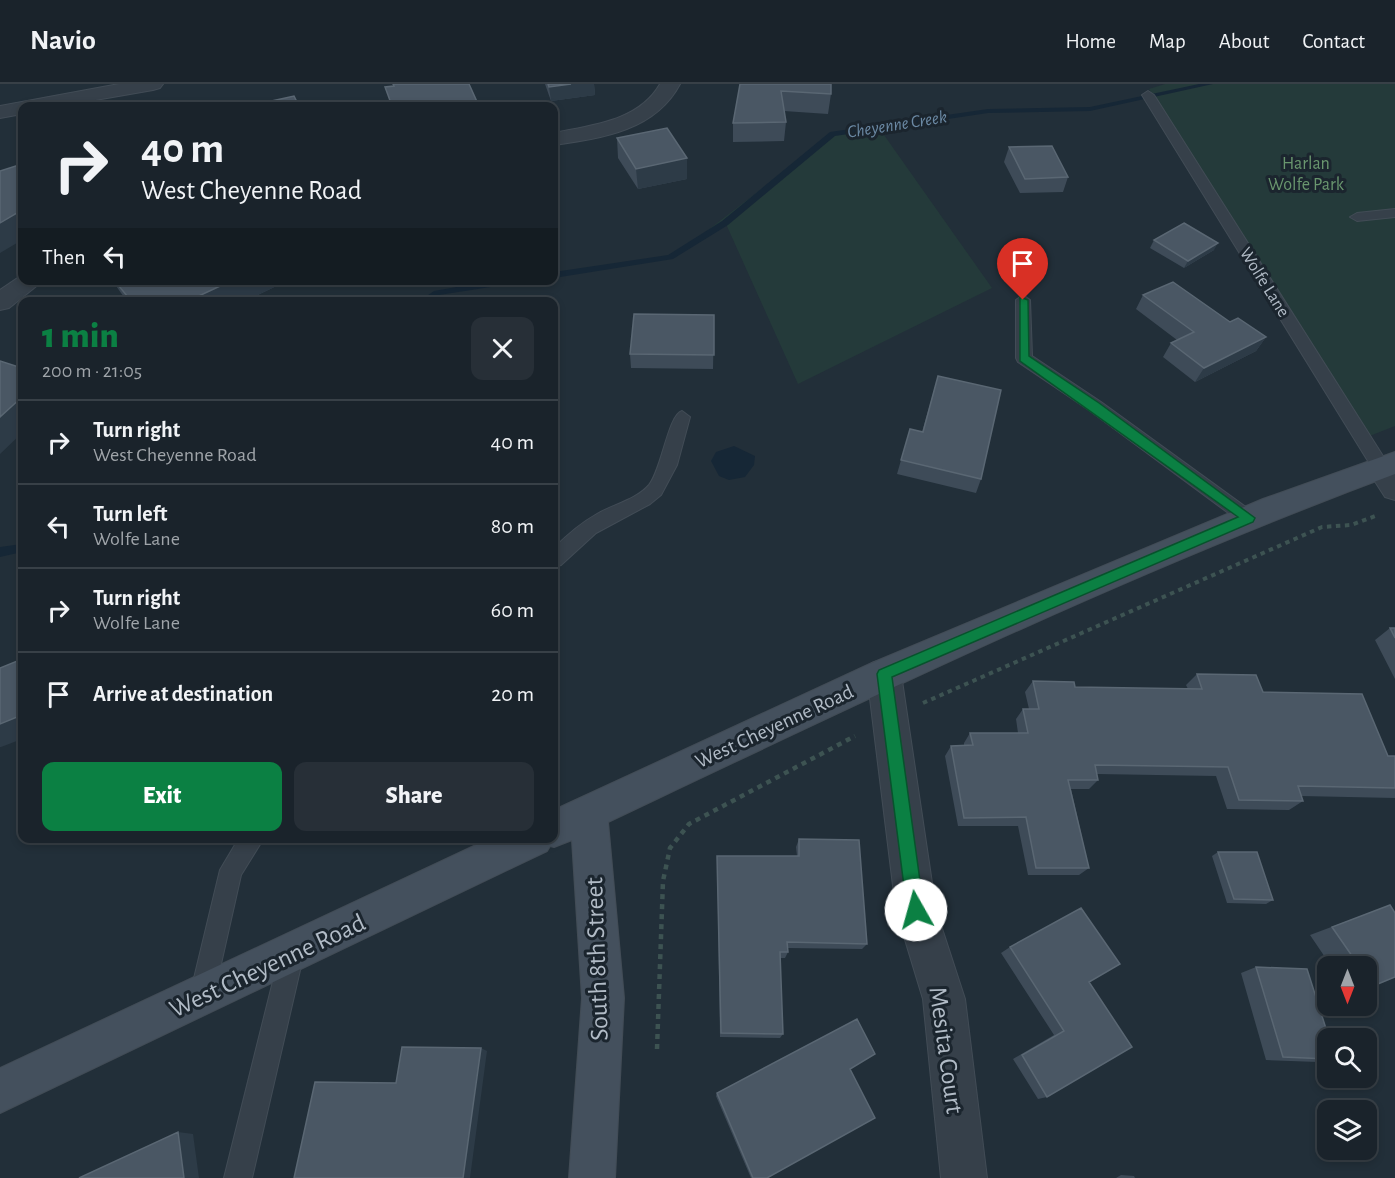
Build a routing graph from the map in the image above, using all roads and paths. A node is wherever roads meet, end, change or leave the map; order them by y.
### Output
1 (153, 84) edge
2 (670, 84) edge
3 (1148, 95) dead end
4 (52, 102) edge
5 (18, 109) edge
6 (0, 112) edge
7 (558, 138) edge
8 (1395, 213) edge
9 (1357, 217) dead end
10 (25, 285) edge
11 (1023, 300) dead end
12 (0, 302) edge
13 (682, 417) dead end
14 (1389, 484) edge
15 (1248, 518) junction
16 (558, 555) edge
17 (884, 674) junction
18 (890, 718) junction
19 (571, 821) edge
20 (250, 843) edge
21 (523, 843) edge
22 (292, 953) junction
23 (202, 995) junction
24 (657, 1048) dead end
25 (0, 1091) edge
26 (238, 1178) edge
27 (592, 1178) edge
28 (964, 1178) edge

1 - 4 street
2 - 7 street
3 - 14 lane, Wolfe Lane
5 - 6 street
8 - 9 lane
10 - 12 street
11 - 15 lane
13 - 16 lane
14 - 15 main road, West Cheyenne Road
14 - 18 path
15 - 17 main road, West Cheyenne Road
17 - 18 street, Mesita Court
17 - 19 main road, West Cheyenne Road
18 - 24 path
18 - 28 street, Mesita Court
19 - 27 main road, South 8th Street
20 - 23 lane
21 - 22 main road, West Cheyenne Road
22 - 23 main road, West Cheyenne Road
22 - 26 lane
23 - 25 main road, West Cheyenne Road

